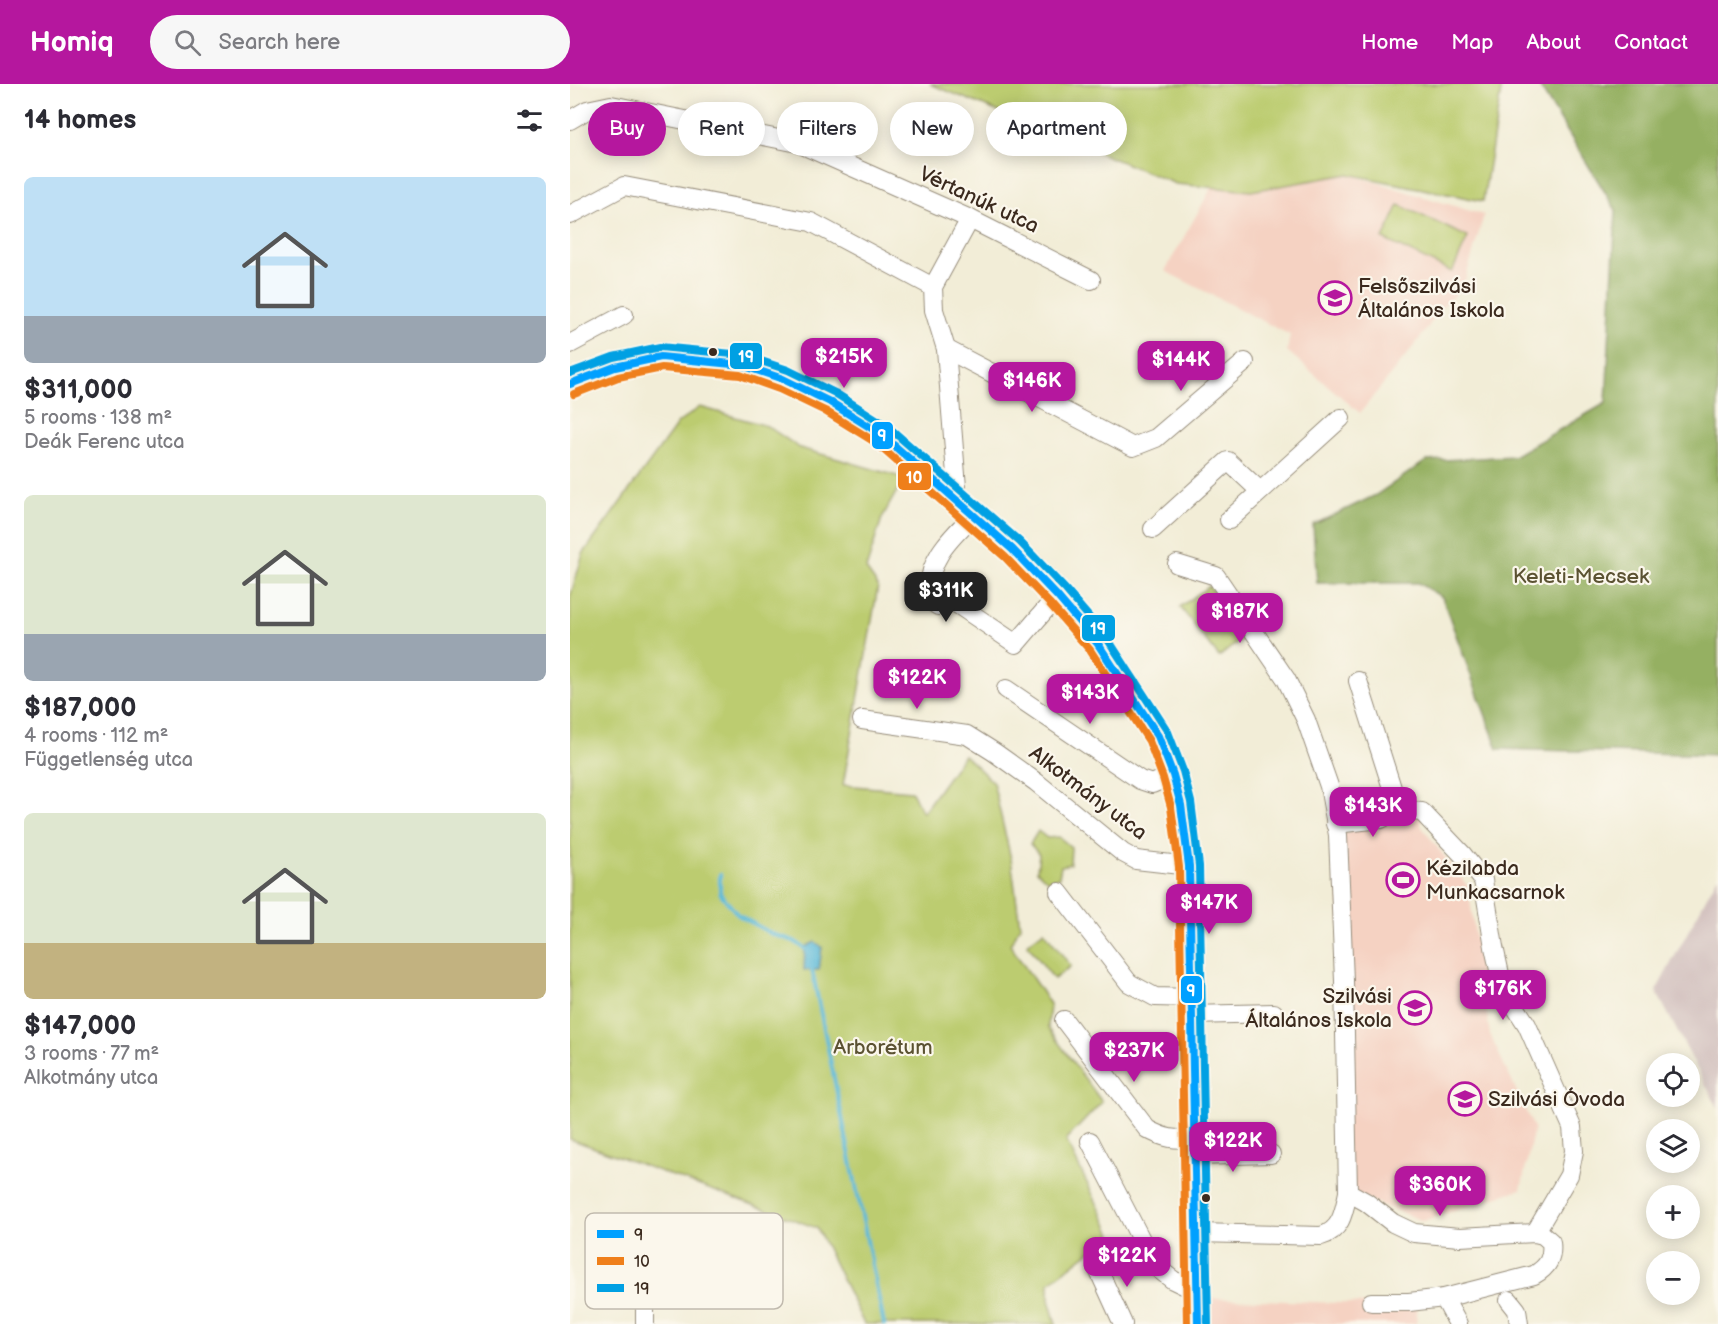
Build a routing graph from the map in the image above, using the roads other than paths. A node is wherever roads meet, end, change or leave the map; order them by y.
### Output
1 (570, 120) edge
2 (570, 215) edge
3 (970, 219) junction
4 (1091, 280) dead end
5 (933, 287) junction
6 (624, 315) dead end
7 (570, 344) edge
8 (946, 349) junction
9 (1245, 362) dead end
10 (570, 384) edge
11 (1341, 418) dead end
12 (1260, 492) junction
13 (958, 500) junction
14 (974, 515) junction
15 (1229, 520) dead end
16 (1153, 529) dead end
17 (1178, 564) dead end
18 (1057, 596) junction
19 (1358, 681) dead end
20 (1006, 689) dead end
21 (862, 720) dead end
22 (1173, 775) junction
23 (1399, 810) junction
24 (1335, 824) junction
25 (1189, 866) junction
26 (1059, 892) dead end
27 (1192, 1007) junction
28 (1274, 1013) dead end
29 (1069, 1027) dead end
30 (1090, 1141) dead end
31 (1195, 1147) junction
32 (1271, 1154) dead end
33 (1348, 1192) junction
34 (1197, 1233) junction
35 (1535, 1233) junction
36 (1097, 1267) dead end
37 (1198, 1292) junction
38 (1444, 1298) junction
39 (1509, 1300) dead end
40 (1371, 1302) dead end
41 (1123, 1324) edge
42 (1198, 1324) edge
43 (1458, 1324) edge
44 (1519, 1324) edge

1 - 3 street, Vértanúk utca
2 - 5 street
3 - 4 street, Vértanúk utca
3 - 5 street
5 - 8 street
6 - 7 street
8 - 9 street
8 - 13 street
10 - 13 street, Alkotmány utca
11 - 12 street
12 - 15 street
12 - 16 street
13 - 14 street, Alkotmány utca
14 - 18 street, Alkotmány utca
14 - 18 street
17 - 24 street
18 - 22 street, Alkotmány utca
19 - 23 street
20 - 22 street, Alkotmány utca
21 - 25 street, Alkotmány utca
22 - 25 street, Alkotmány utca
23 - 24 street
23 - 35 street
24 - 33 street
25 - 27 street, Alkotmány utca
26 - 27 street
27 - 28 street
27 - 31 street, Alkotmány utca
29 - 31 street
30 - 37 street
31 - 32 street
31 - 34 street, Alkotmány utca
33 - 34 street
33 - 35 street
34 - 37 street, Alkotmány utca
35 - 38 street
36 - 41 street
37 - 42 street, Alkotmány utca
38 - 40 street
38 - 43 street
39 - 44 street

